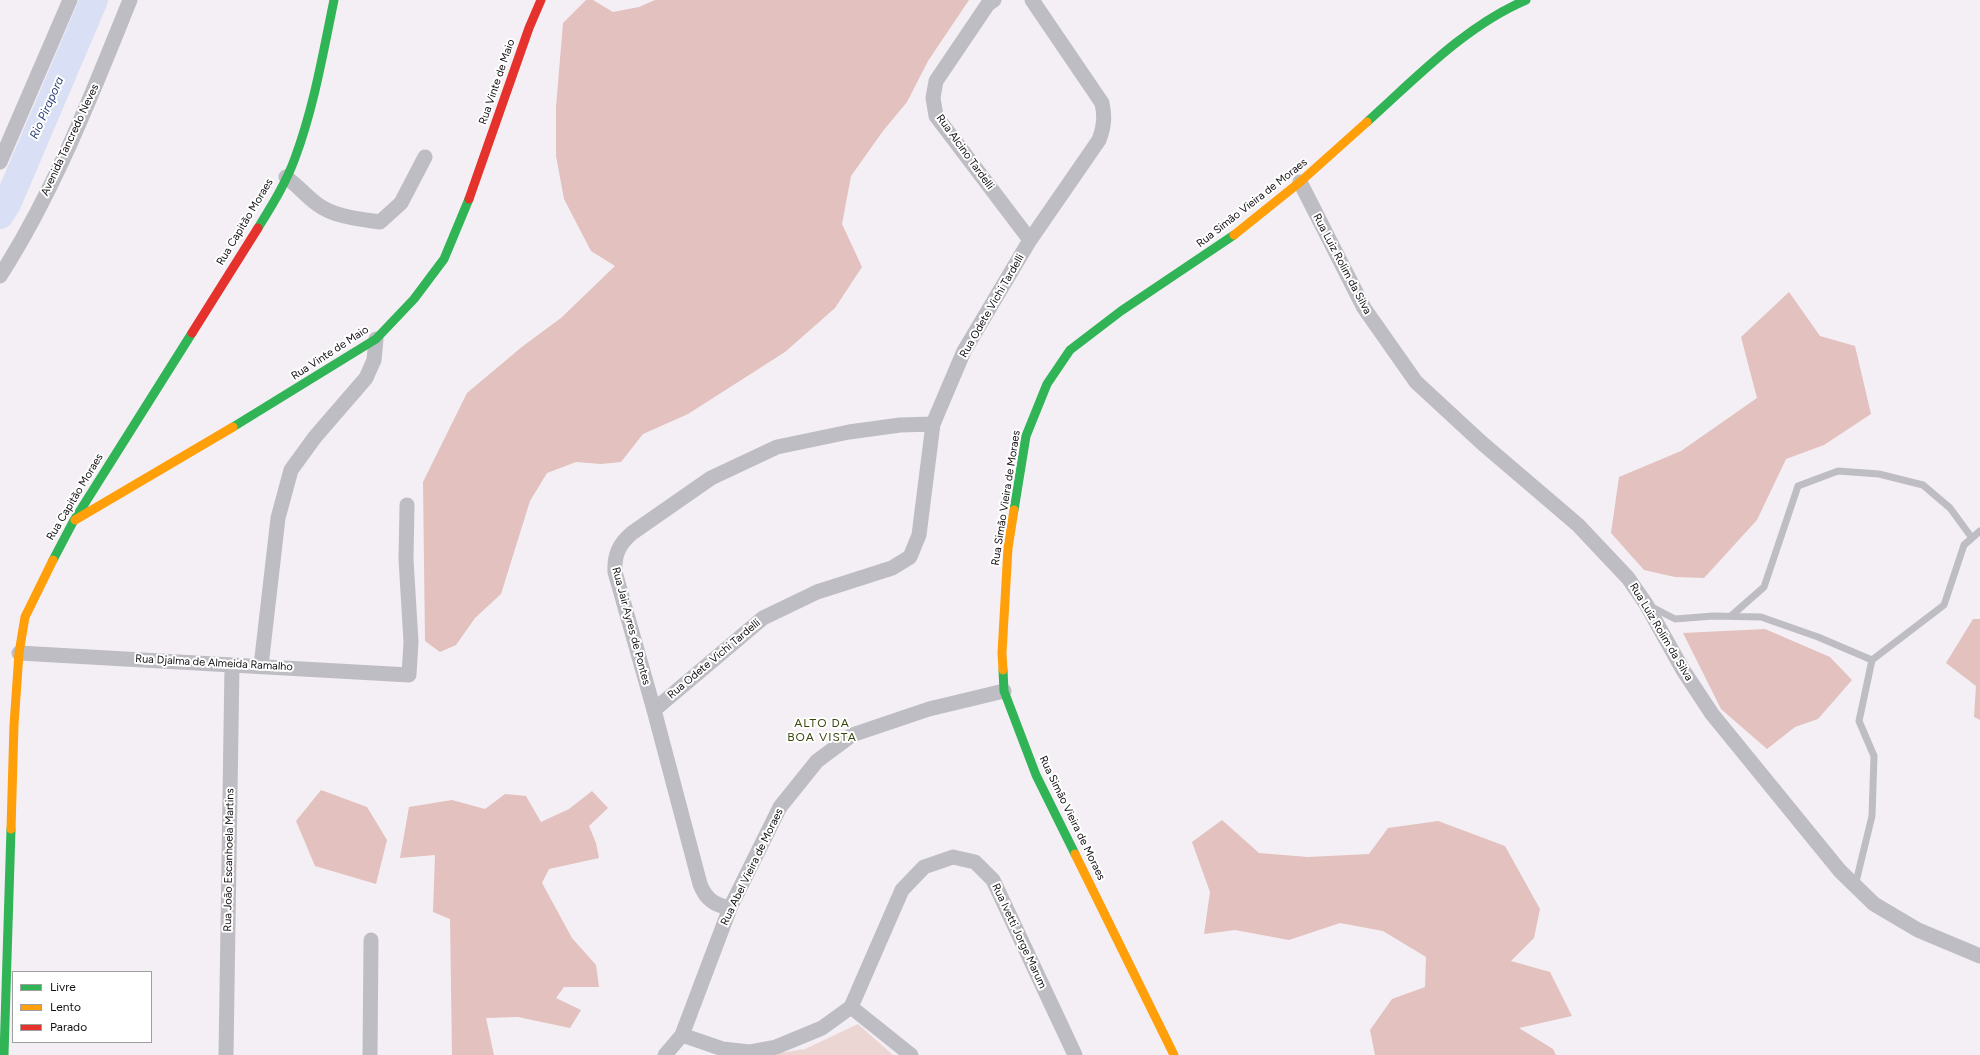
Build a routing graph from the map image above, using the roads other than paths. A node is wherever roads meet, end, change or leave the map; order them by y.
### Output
1 (70, 0) edge
2 (130, 0) edge
3 (334, 0) edge
4 (541, 0) edge
5 (994, 0) edge
6 (1032, 0) edge
7 (1526, 0) edge
8 (425, 157) dead end
9 (0, 162) edge
10 (286, 177) junction
11 (1300, 182) junction
12 (1030, 240) junction
13 (0, 276) edge
14 (376, 339) junction
15 (933, 424) junction
16 (407, 505) dead end
17 (73, 522) junction
18 (1980, 531) edge
19 (1972, 538) junction
20 (1646, 604) junction
21 (1731, 616) junction
22 (19, 652) junction
23 (1872, 660) junction
24 (232, 665) junction
25 (261, 666) junction
26 (1004, 691) junction
27 (654, 710) junction
28 (1855, 886) junction
29 (730, 908) junction
30 (370, 940) dead end
31 (1980, 956) edge
32 (851, 1007) junction
33 (682, 1035) junction
34 (4, 1055) edge
35 (226, 1055) edge
36 (370, 1055) edge
37 (665, 1055) edge
38 (911, 1055) edge
39 (1075, 1055) edge
40 (1174, 1055) edge

1 - 9 street
2 - 13 street, Avenida Tancredo Neves
3 - 10 street, Rua Capitão Moraes
4 - 14 street, Rua Vinte de Maio
5 - 12 street, Rua Alcino Tardelli
6 - 12 street, Rua Odete Vichi Tardelli
7 - 11 street, Rua Simão Vieira de Moraes
8 - 10 street
10 - 17 street, Rua Capitão Moraes
11 - 20 street, Rua Luiz Rolim da Silva
11 - 26 street, Rua Simão Vieira de Moraes
12 - 15 street, Rua Odete Vichi Tardelli
14 - 17 street, Rua Vinte de Maio
14 - 25 street
15 - 27 street, Rua Odete Vichi Tardelli
15 - 27 street, Rua Jair Ayres de Pontes
16 - 25 street, Rua Djalma de Almeida Ramalho
17 - 22 street, Rua Capitão Moraes
18 - 19 lane
19 - 21 lane
19 - 23 lane
20 - 21 lane
20 - 28 street, Rua Luiz Rolim da Silva
21 - 23 lane
22 - 24 street, Rua Djalma de Almeida Ramalho
22 - 34 street, Rua Capitão Moraes
23 - 28 lane
24 - 25 street, Rua Djalma de Almeida Ramalho
24 - 35 street, Rua João Escanhoela Martins
26 - 29 street, Rua Abel Vieira de Moraes
26 - 40 street, Rua Simão Vieira de Moraes
27 - 29 street, Rua Jair Ayres de Pontes
28 - 31 street, Rua Luiz Rolim da Silva
29 - 33 street, Rua Abel Vieira de Moraes
30 - 36 street
32 - 33 street
32 - 38 street
32 - 39 street, Rua Ivetti Jorge Marum
33 - 37 street, Rua Abel Vieira de Moraes

